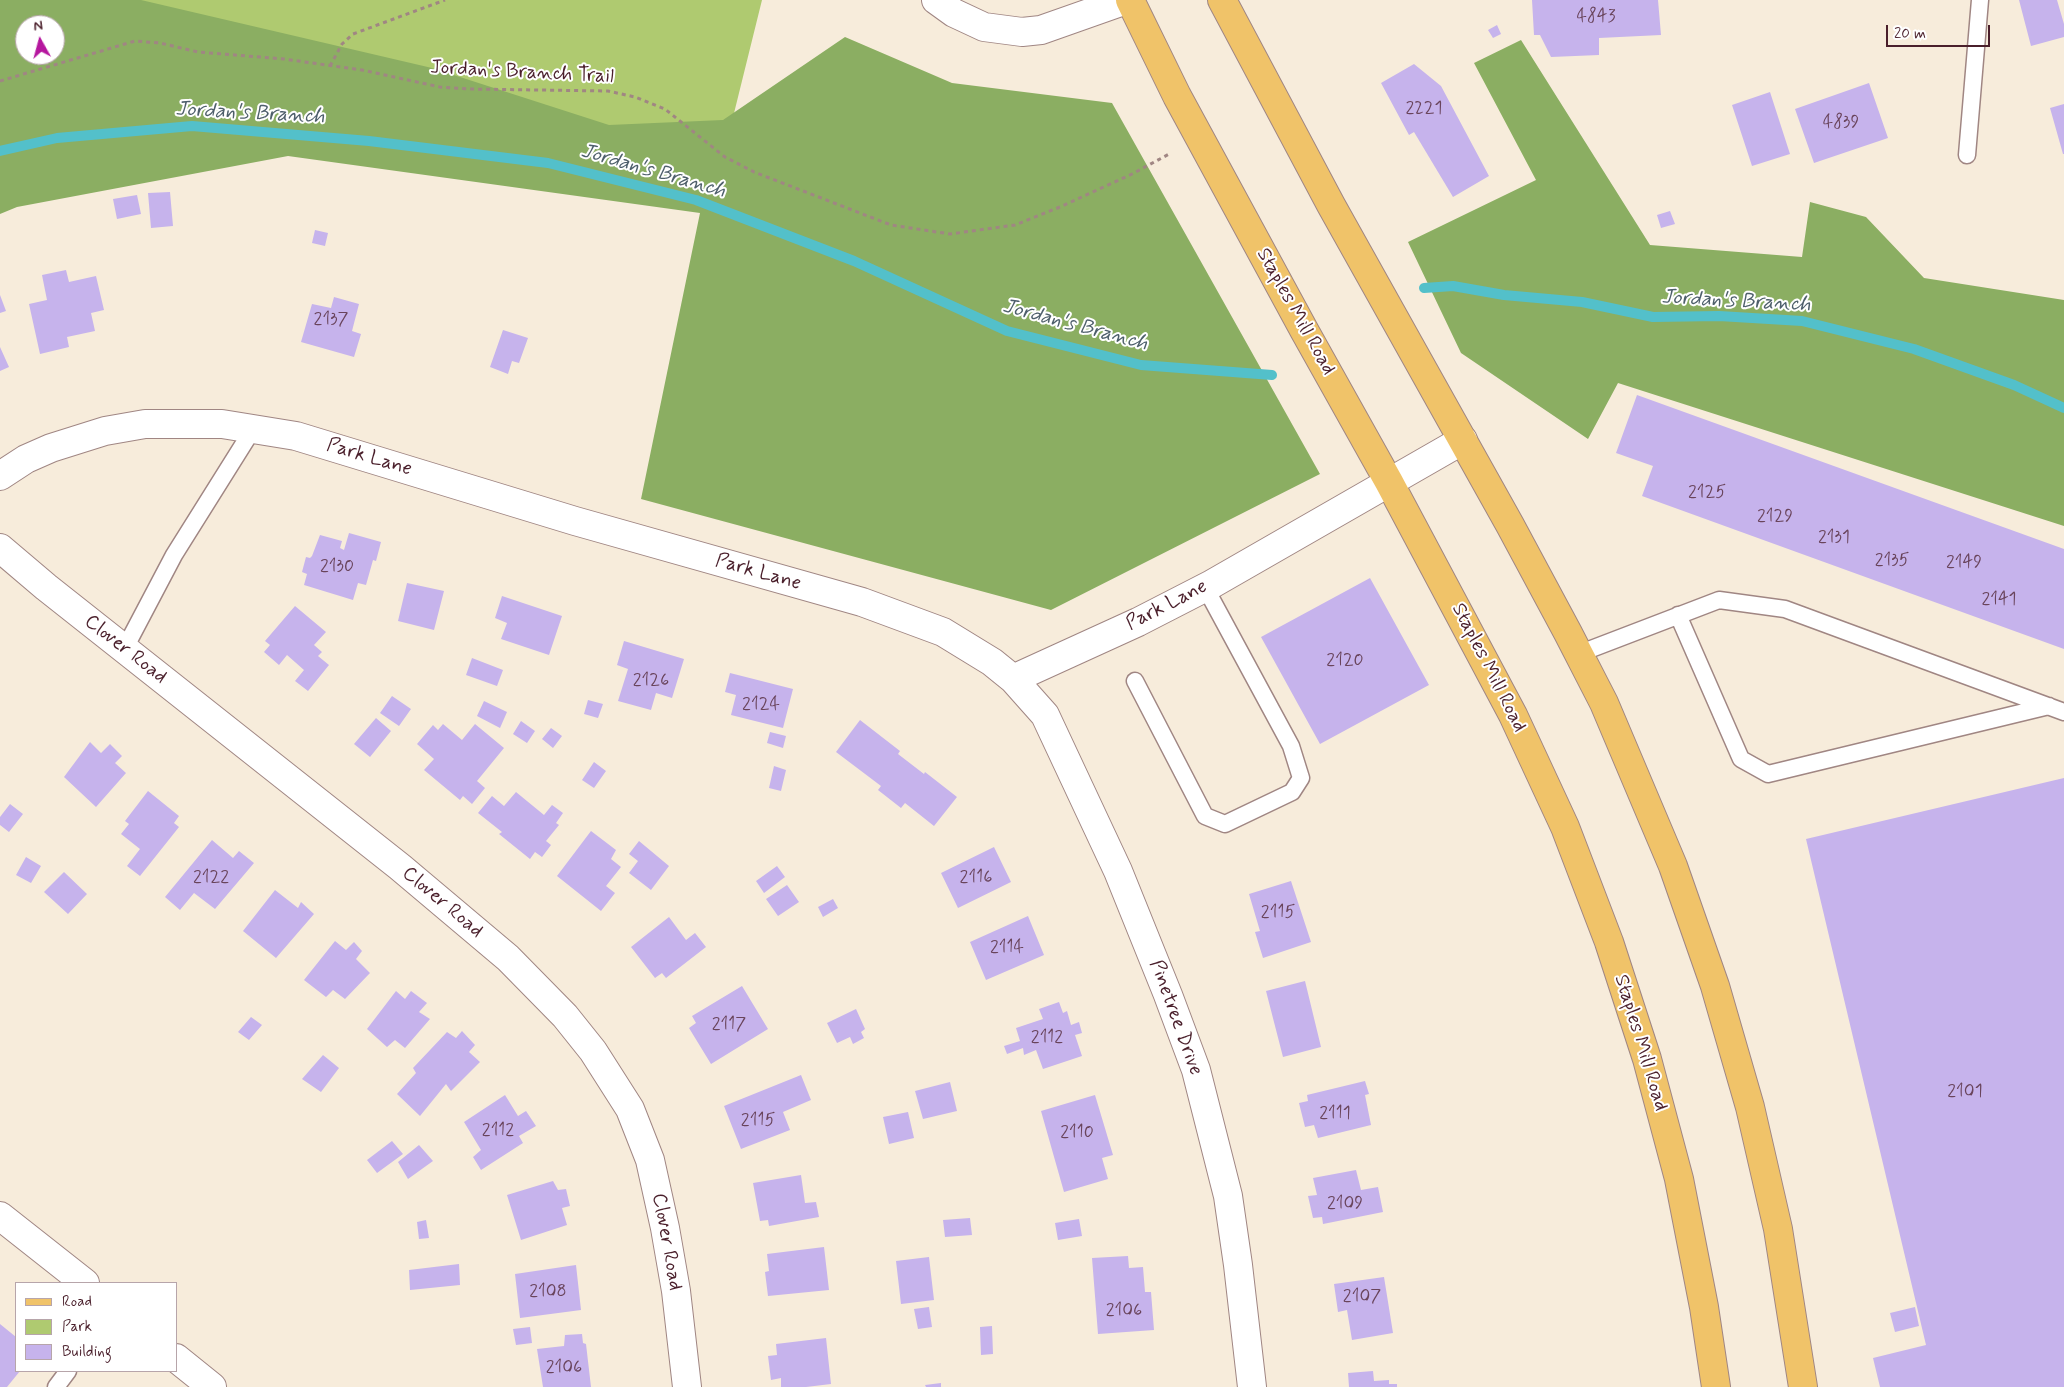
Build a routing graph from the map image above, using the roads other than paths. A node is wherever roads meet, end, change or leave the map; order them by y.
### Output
1 (936, 0) edge
2 (1128, 0) edge
3 (1222, 0) edge
4 (1980, 0) edge
5 (1967, 155) dead end
6 (253, 429) junction
7 (1463, 440) junction
8 (0, 476) edge
9 (1390, 482) junction
10 (0, 548) edge
11 (1205, 587) junction
12 (1678, 615) junction
13 (124, 650) junction
14 (1578, 654) junction
15 (1013, 679) junction
16 (1135, 681) dead end
17 (2056, 709) edge
18 (0, 1216) edge
19 (84, 1282) edge
20 (178, 1360) edge
21 (67, 1372) edge
22 (56, 1387) edge
23 (212, 1387) edge
24 (687, 1387) edge
25 (1252, 1387) edge
26 (1716, 1387) edge
27 (1803, 1387) edge

1 - 2 street
2 - 9 main road, Staples Mill Road
3 - 7 main road
4 - 5 lane
6 - 8 street, Park Lane
6 - 13 lane
6 - 15 street, Park Lane
7 - 9 street, Park Lane
7 - 14 main road
9 - 11 street, Park Lane
9 - 26 main road, Staples Mill Road
10 - 13 street, Clover Road
11 - 15 street, Park Lane
11 - 16 lane
12 - 14 lane
12 - 17 lane
12 - 17 lane
13 - 24 street, Clover Road
14 - 27 main road
15 - 25 street, Pinetree Drive
18 - 19 street
20 - 23 street
21 - 22 lane

